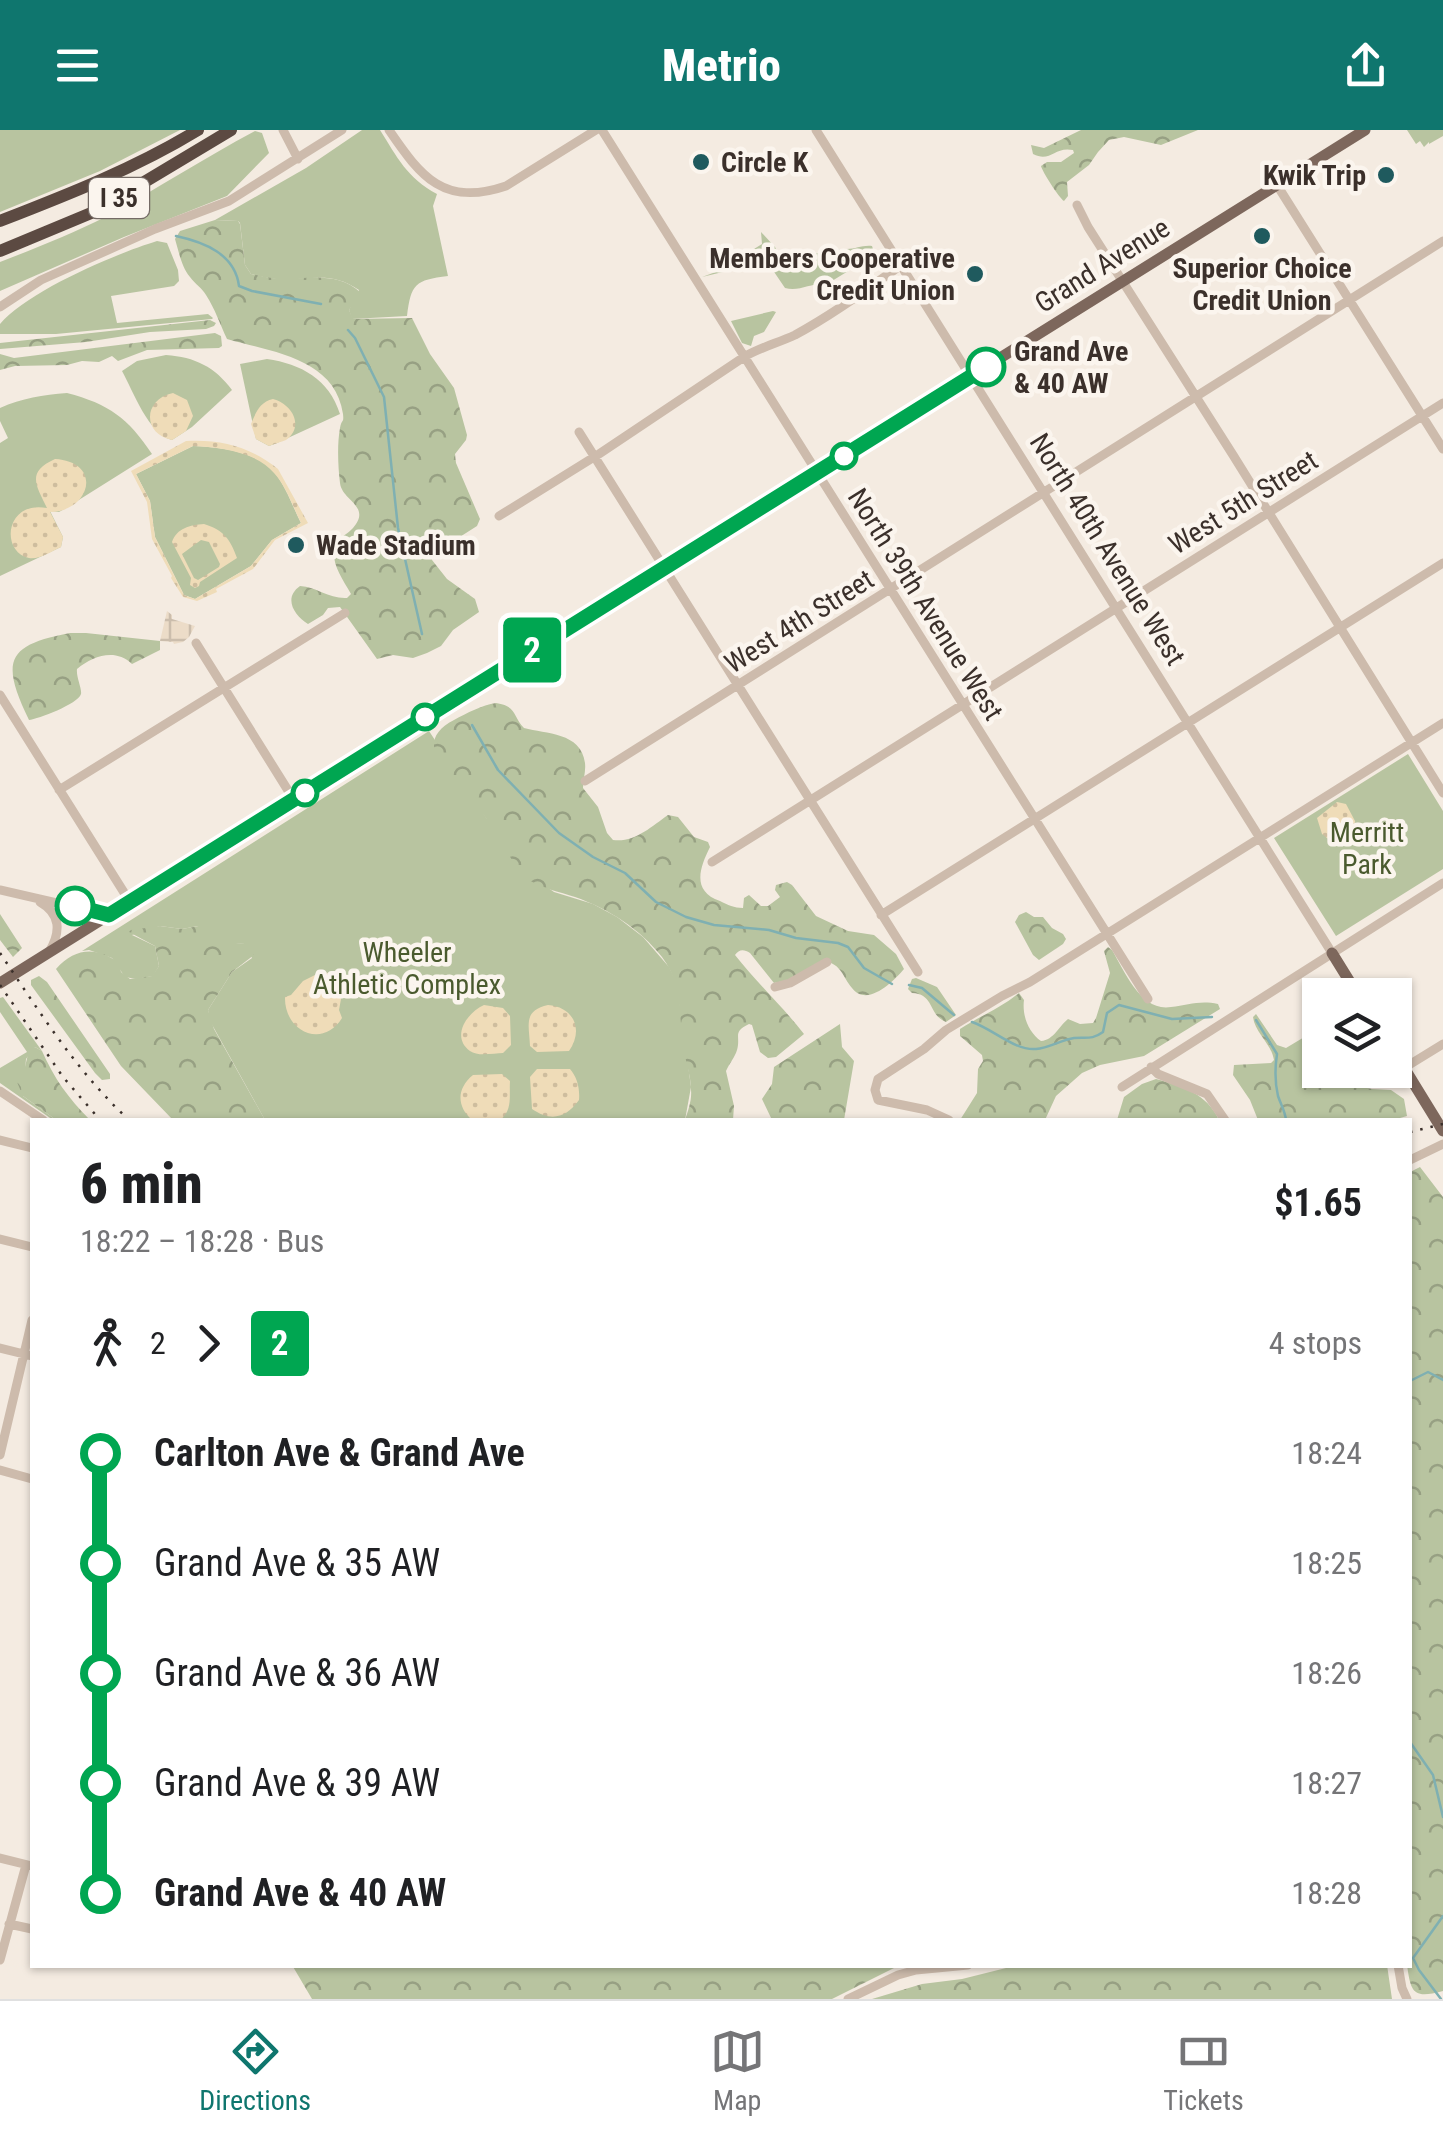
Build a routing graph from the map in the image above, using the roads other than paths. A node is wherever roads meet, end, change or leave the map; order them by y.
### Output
1 (198, 130) edge
2 (231, 130) edge
3 (247, 130) edge
4 (284, 130) edge
5 (342, 130) edge
6 (389, 130) edge
7 (599, 130) edge
8 (816, 130) edge
9 (1365, 130) edge
10 (197, 152) junction
11 (298, 158) junction
12 (1277, 185) junction
13 (1077, 204) dead end
14 (0, 221) edge
15 (1443, 241) edge
16 (0, 252) edge
17 (901, 265) junction
18 (1123, 282) junction
19 (1349, 300) junction
20 (3, 305) edge
21 (744, 358) junction
22 (970, 377) junction
23 (1196, 396) junction
24 (1443, 403) edge
25 (1422, 416) junction
26 (578, 432) dead end
27 (1443, 449) edge
28 (594, 457) junction
29 (818, 472) junction
30 (1044, 494) junction
31 (1269, 512) junction
32 (499, 516) dead end
33 (1443, 563) edge
34 (663, 569) junction
35 (890, 589) junction
36 (1116, 608) junction
37 (345, 612) dead end
38 (1342, 628) junction
39 (196, 643) dead end
40 (738, 686) junction
41 (224, 688) junction
42 (0, 695) edge
43 (962, 705) junction
44 (1443, 723) edge
45 (1188, 724) junction
46 (1413, 742) junction
47 (585, 781) dead end
48 (59, 790) junction
49 (1443, 794) edge
50 (294, 800) junction
51 (810, 801) junction
52 (1035, 820) junction
53 (1260, 839) junction
54 (712, 862) dead end
55 (1443, 883) edge
56 (0, 890) edge
57 (14, 893) junction
58 (130, 902) junction
59 (109, 915) junction
60 (882, 915) junction
61 (1107, 934) junction
62 (49, 952) junction
63 (1332, 954) junction
64 (826, 962) dead end
65 (918, 972) dead end
66 (1347, 978) edge
67 (0, 983) edge
68 (775, 987) dead end
69 (1148, 999) dead end
70 (1443, 1044) edge
71 (1412, 1063) edge
72 (1151, 1067) junction
73 (1412, 1081) edge
74 (1122, 1087) dead end
75 (0, 1091) edge
76 (41, 1118) edge
77 (945, 1118) edge
78 (1224, 1118) edge
79 (1443, 1131) edge
80 (0, 1140) edge
81 (1443, 1144) edge
82 (30, 1148) edge
83 (1412, 1159) edge
84 (0, 1240) edge
85 (30, 1248) edge
86 (0, 1348) edge
87 (29, 1355) edge
88 (0, 1455) edge
89 (0, 1470) edge
90 (30, 1478) edge
91 (0, 1858) edge
92 (30, 1866) edge
93 (10, 1924) junction
94 (30, 1929) edge
95 (0, 1960) edge
96 (923, 1968) edge
97 (1399, 1968) edge
98 (848, 1999) edge
99 (1407, 1999) edge

1 - 14 highway, I 35
2 - 10 highway, I 35
3 - 10 highway
4 - 11 street
5 - 11 street
6 - 7 street
7 - 21 street, North 39th Avenue West
8 - 17 street, North 40th Avenue West
9 - 12 main road, Grand Avenue
10 - 16 highway, I 35
11 - 20 street
12 - 18 main road, Grand Avenue
12 - 19 street
13 - 18 street
15 - 19 street, West 4th Street
17 - 21 street
17 - 22 street, North 40th Avenue West
18 - 22 main road, Grand Avenue
18 - 23 street
19 - 23 street, West 4th Street
19 - 25 street
21 - 28 street
21 - 29 street, North 39th Avenue West
22 - 29 main road, Grand Avenue
22 - 30 street, North 40th Avenue West
23 - 30 street, West 4th Street
23 - 31 street
24 - 25 street, West 5th Street
25 - 27 street
25 - 31 street, West 5th Street
26 - 28 street
28 - 32 street
28 - 34 street
29 - 34 main road, Grand Avenue
29 - 35 street, North 39th Avenue West
30 - 35 street, West 4th Street
30 - 36 street, North 40th Avenue West
31 - 36 street, West 5th Street
31 - 38 street
33 - 38 street
34 - 40 street
34 - 50 main road, Grand Avenue
35 - 40 street, West 4th Street
35 - 43 street, North 39th Avenue West
36 - 43 street, West 5th Street
36 - 45 street, North 40th Avenue West
37 - 41 street
38 - 45 street
38 - 46 street
39 - 41 street
40 - 47 street, West 4th Street
40 - 51 street
41 - 48 street
41 - 50 street
42 - 48 street
43 - 51 street, West 5th Street
43 - 52 street, North 39th Avenue West
44 - 46 street
45 - 52 street
45 - 53 street, North 40th Avenue West
46 - 49 street
46 - 53 street
48 - 58 street
50 - 58 main road, Grand Avenue
51 - 54 street, West 5th Street
51 - 60 street
52 - 60 street
52 - 61 street, North 39th Avenue West
53 - 61 street
53 - 63 street, North 40th Avenue West
55 - 63 street
56 - 57 street
57 - 59 street
57 - 62 street
58 - 59 main road, Grand Avenue
59 - 62 main road, Grand Avenue
60 - 65 street
61 - 69 street, North 39th Avenue West
61 - 77 street
62 - 67 main road, Grand Avenue
63 - 66 main road, North 40th Avenue West
63 - 72 street
64 - 68 street
70 - 71 street
72 - 74 street
72 - 78 street
73 - 79 main road
75 - 76 street
80 - 82 street
81 - 83 street
84 - 85 street
86 - 87 street
87 - 88 street
89 - 90 street
91 - 92 street
92 - 93 street
93 - 94 street
93 - 95 street
96 - 98 street
97 - 99 street

